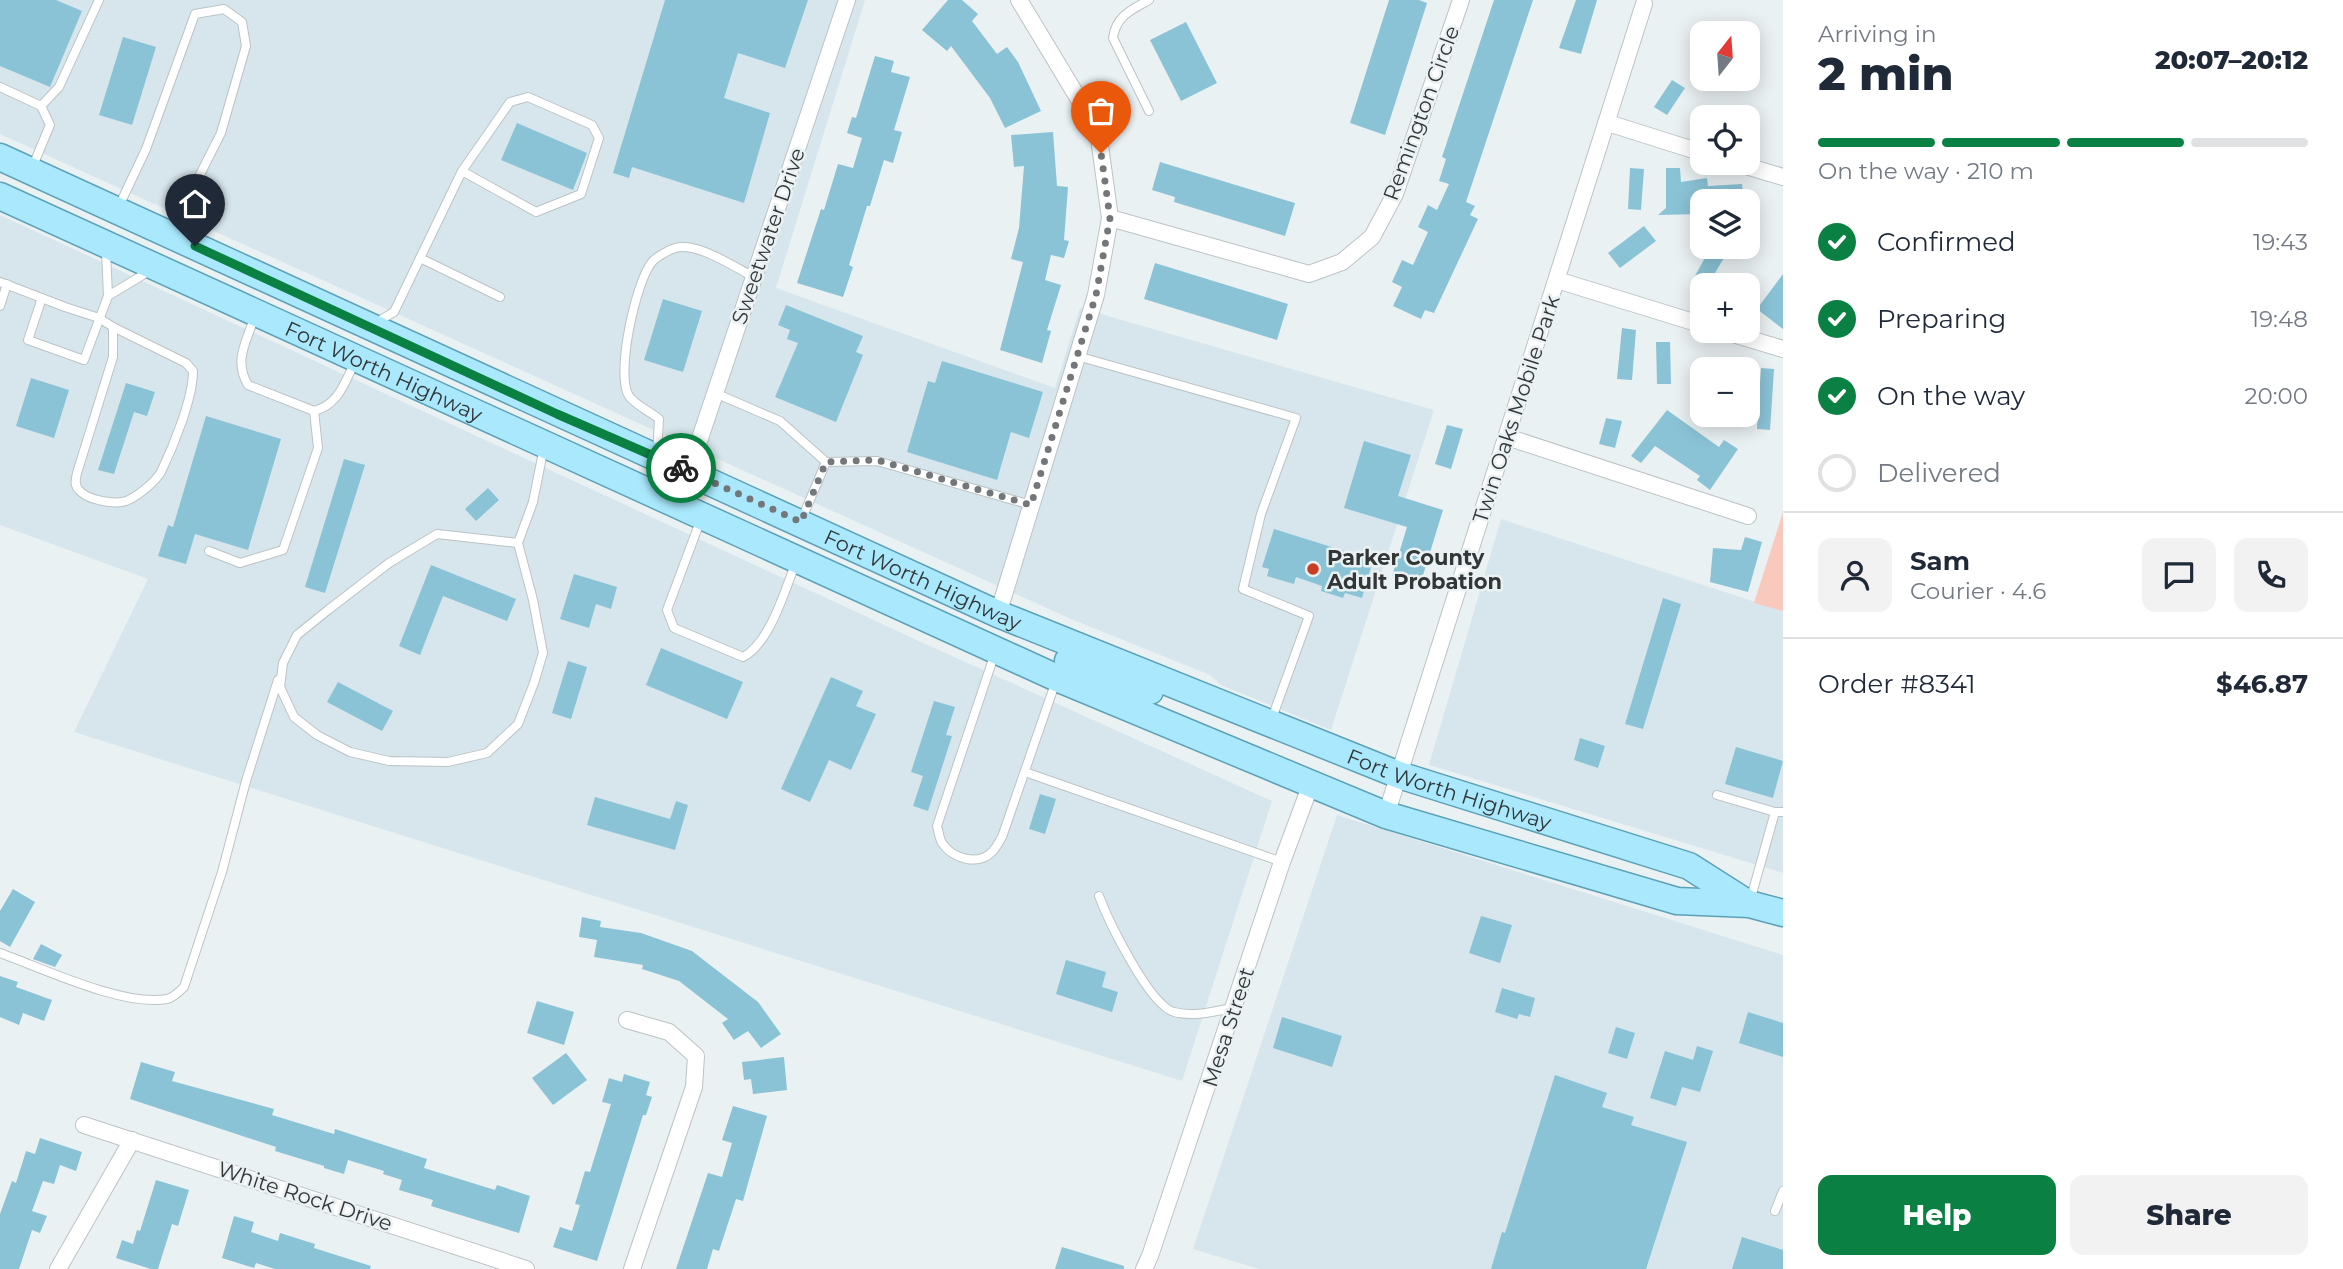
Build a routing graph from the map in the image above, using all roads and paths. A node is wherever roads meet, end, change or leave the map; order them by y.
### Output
1 (99, 0) edge
2 (847, 0) edge
3 (1149, 0) edge
4 (1461, 0) edge
5 (1023, 1) edge
6 (1644, 4) dead end
7 (0, 88) edge
8 (41, 106) junction
9 (1150, 111) dead end
10 (1608, 123) junction
11 (1690, 148) edge
12 (0, 157) edge
13 (1760, 170) edge
14 (31, 171) junction
15 (462, 171) junction
16 (1783, 177) edge
17 (57, 183) junction
18 (0, 196) edge
19 (117, 210) junction
20 (45, 216) junction
21 (1110, 218) junction
22 (170, 235) junction
23 (106, 244) junction
24 (420, 258) junction
25 (157, 267) junction
26 (754, 277) junction
27 (1557, 280) junction
28 (4, 283) edge
29 (108, 296) junction
30 (500, 297) dead end
31 (42, 298) junction
32 (0, 306) edge
33 (256, 312) junction
34 (99, 318) junction
35 (1690, 320) edge
36 (372, 326) junction
37 (113, 327) junction
38 (1760, 342) edge
39 (1783, 349) edge
40 (1077, 356) junction
41 (356, 358) junction
42 (715, 393) junction
43 (314, 411) junction
44 (557, 414) junction
45 (1507, 437) junction
46 (545, 444) junction
47 (657, 457) junction
48 (826, 462) junction
49 (689, 471) junction
50 (1031, 505) junction
51 (702, 516) junction
52 (1748, 516) dead end
53 (801, 522) junction
54 (518, 543) junction
55 (209, 551) dead end
56 (798, 559) junction
57 (832, 575) junction
58 (998, 614) junction
59 (1004, 654) junction
60 (283, 663) junction
61 (1057, 678) junction
62 (1196, 694) junction
63 (1270, 724) junction
64 (1025, 772) junction
65 (1399, 775) junction
66 (1311, 784) junction
67 (1717, 795) dead end
68 (1779, 812) edge
69 (1386, 815) junction
70 (1282, 862) junction
71 (1098, 896) dead end
72 (1749, 904) junction
73 (1783, 913) edge
74 (0, 953) edge
75 (1235, 1007) junction
76 (627, 1020) dead end
77 (83, 1125) dead end
78 (132, 1140) junction
79 (1783, 1191) edge
80 (1775, 1211) dead end
81 (58, 1269) edge
82 (526, 1269) edge
83 (632, 1269) edge
84 (1144, 1269) edge

1 - 8 lane
2 - 26 street, Sweetwater Drive
3 - 9 lane
4 - 21 street, Remington Circle
5 - 21 street
6 - 10 street, Twin Oaks Mobile Park
7 - 8 lane
8 - 14 lane
10 - 11 street
10 - 27 street, Twin Oaks Mobile Park
12 - 14 main road, Fort Worth Highway
13 - 16 street
14 - 17 main road, Fort Worth Highway
15 - 15 lane
15 - 24 lane
17 - 19 main road, Fort Worth Highway
17 - 20 main road
18 - 20 main road, Fort Worth Highway
19 - 22 main road, Fort Worth Highway
19 - 22 lane
20 - 23 main road, Fort Worth Highway
21 - 40 street
22 - 36 main road, Fort Worth Highway
23 - 25 main road, Fort Worth Highway
23 - 29 lane
24 - 30 lane
24 - 36 lane
25 - 29 lane
25 - 33 main road, Fort Worth Highway
26 - 42 street, Sweetwater Drive
26 - 47 lane
27 - 35 street
27 - 45 street, Twin Oaks Mobile Park
28 - 31 lane
28 - 32 lane
29 - 34 lane
31 - 34 lane
31 - 34 lane
33 - 41 main road, Fort Worth Highway
33 - 43 lane
34 - 37 lane
36 - 41 main road
36 - 44 main road, Fort Worth Highway
37 - 37 lane
38 - 39 street
40 - 50 street
40 - 63 lane
41 - 43 lane
41 - 46 main road, Fort Worth Highway
42 - 48 lane
42 - 49 street, Sweetwater Drive
43 - 55 lane
44 - 46 main road
44 - 47 main road, Fort Worth Highway
45 - 52 street
45 - 65 street, Twin Oaks Mobile Park
46 - 51 main road, Fort Worth Highway
46 - 54 lane
47 - 49 main road, Fort Worth Highway
48 - 50 lane
48 - 53 lane
49 - 53 main road, Fort Worth Highway
50 - 58 street
51 - 56 main road, Fort Worth Highway
51 - 56 lane
53 - 58 main road, Fort Worth Highway
54 - 60 lane
54 - 60 lane
56 - 57 main road, Fort Worth Highway
57 - 58 main road
57 - 59 main road, Fort Worth Highway
58 - 62 main road, Fort Worth Highway
59 - 61 main road, Fort Worth Highway
59 - 62 main road
59 - 64 lane
60 - 74 lane
61 - 64 lane
61 - 66 main road, Fort Worth Highway
62 - 63 main road, Fort Worth Highway
63 - 65 main road, Fort Worth Highway
64 - 70 lane
65 - 69 street, Twin Oaks Mobile Park
65 - 72 main road, Fort Worth Highway
66 - 69 main road, Fort Worth Highway
66 - 70 street, Mesa Street
67 - 68 lane
68 - 72 lane
69 - 72 main road, Fort Worth Highway
70 - 75 street, Mesa Street
71 - 75 lane
72 - 73 main road, Fort Worth Highway
75 - 84 street, Mesa Street
76 - 83 street
77 - 78 street, White Rock Drive
78 - 81 street
78 - 82 street, White Rock Drive
79 - 80 lane

